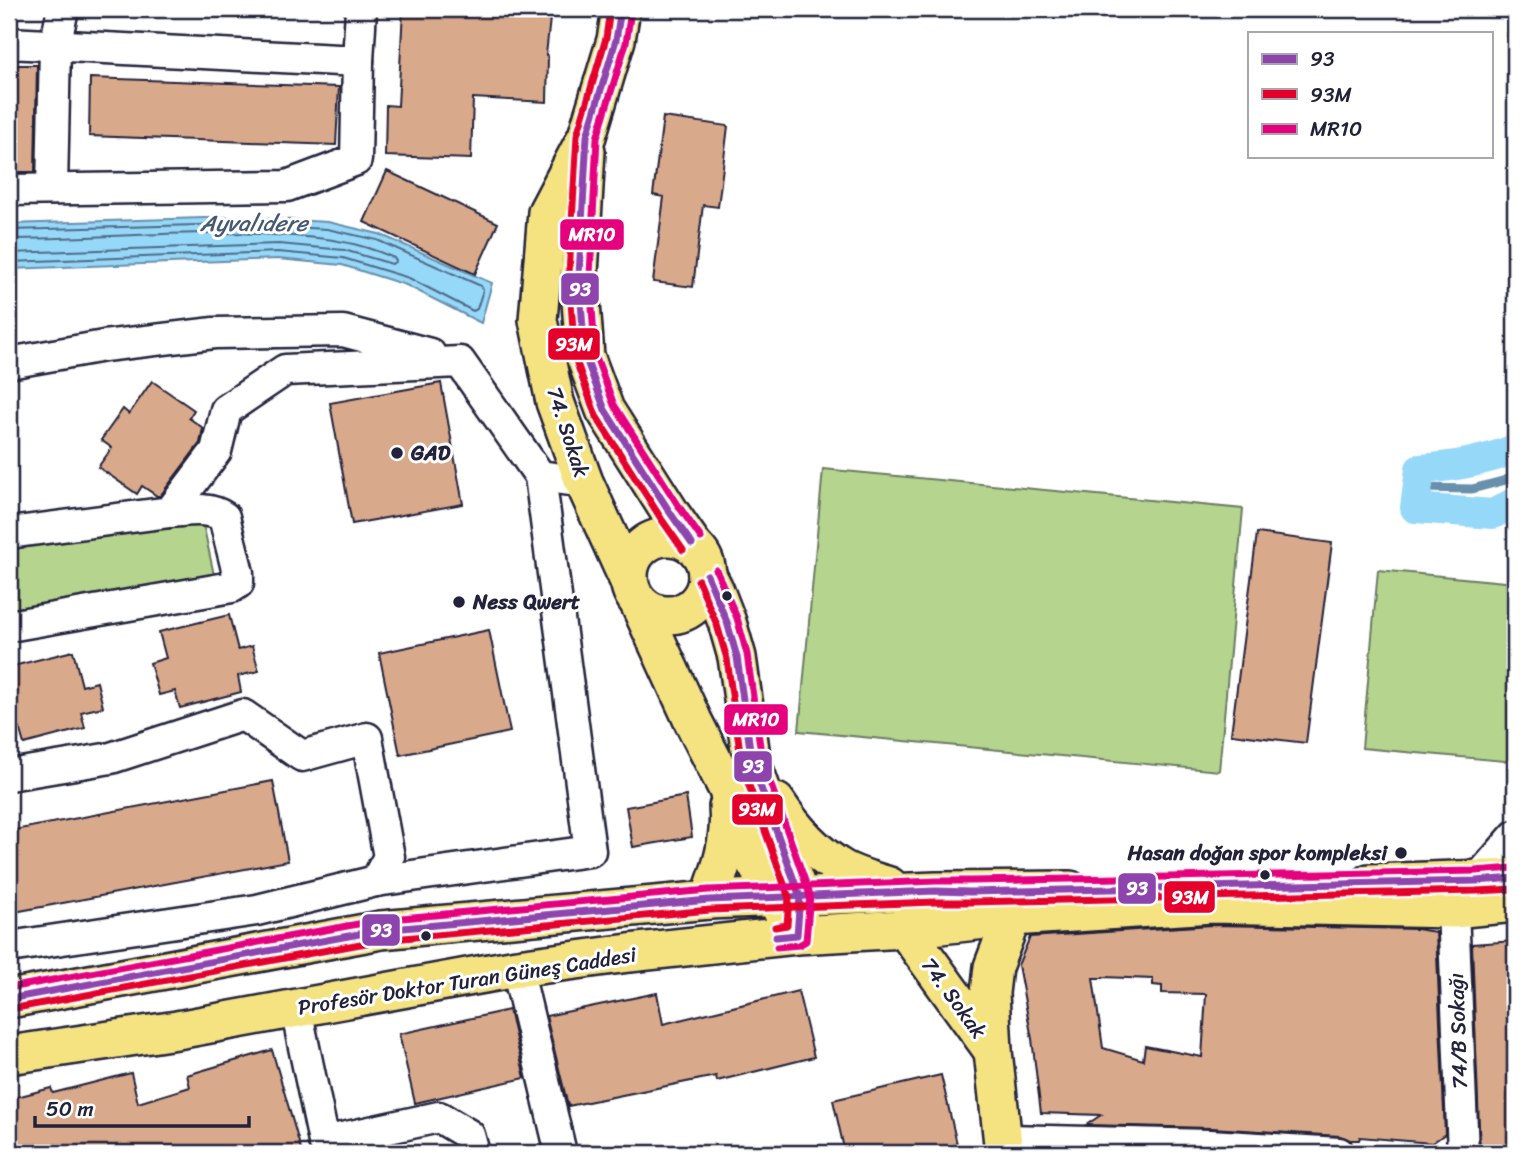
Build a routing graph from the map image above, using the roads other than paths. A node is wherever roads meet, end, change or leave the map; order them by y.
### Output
1 (63, 9) edge
2 (361, 9) edge
3 (621, 9) edge
4 (9, 43) edge
5 (55, 46) junction
6 (358, 61) junction
7 (587, 136) junction
8 (52, 189) junction
9 (9, 190) edge
10 (460, 362) junction
11 (9, 363) edge
12 (540, 476) junction
13 (583, 482) junction
14 (170, 512) junction
15 (9, 533) edge
16 (699, 560) junction
17 (634, 591) junction
18 (9, 626) edge
19 (9, 775) edge
20 (739, 776) junction
21 (1515, 836) edge
22 (1515, 878) edge
23 (376, 881) junction
24 (1476, 881) junction
25 (1048, 890) junction
26 (906, 892) junction
27 (787, 897) junction
28 (709, 900) junction
29 (1515, 903) edge
30 (1453, 908) junction
31 (1012, 917) junction
32 (905, 929) junction
33 (797, 935) junction
34 (9, 947) edge
35 (517, 968) junction
36 (9, 999) edge
37 (296, 1009) junction
38 (993, 1051) junction
39 (9, 1055) edge
40 (1004, 1146) edge
41 (474, 1153) edge
42 (561, 1153) edge
43 (1334, 1153) edge
44 (1463, 1153) edge

1 - 5 street
2 - 6 street
3 - 7 main road
4 - 5 street
5 - 6 street
5 - 8 street
6 - 8 street
7 - 13 main road, 74. Sokak
7 - 16 main road, 74. Sokak
8 - 9 street
10 - 11 street
10 - 12 street
10 - 14 street
12 - 13 street
12 - 23 street
13 - 17 main road, 74. Sokak
14 - 15 street
14 - 18 street
16 - 17 main road
16 - 17 main road
16 - 20 main road, 74. Sokak
17 - 20 main road, 74. Sokak
19 - 23 street
20 - 26 main road
20 - 27 main road
20 - 28 main road
21 - 24 street
22 - 24 main road
23 - 34 street
24 - 25 main road
25 - 26 main road
25 - 31 main road
26 - 27 main road
27 - 28 main road
27 - 33 main road
28 - 36 main road
29 - 30 main road, Profesör Doktor Turan Güneş Caddesi
30 - 31 main road, Profesör Doktor Turan Güneş Caddesi
30 - 44 street, 74/B Sokağı
31 - 32 main road, Profesör Doktor Turan Güneş Caddesi
31 - 38 main road
32 - 33 main road, Profesör Doktor Turan Güneş Caddesi
32 - 38 main road, 74. Sokak
33 - 35 main road, Profesör Doktor Turan Güneş Caddesi
35 - 37 main road, Profesör Doktor Turan Güneş Caddesi
35 - 42 street
37 - 39 main road, Profesör Doktor Turan Güneş Caddesi
37 - 41 street
38 - 40 main road, 74. Sokak
40 - 43 street

